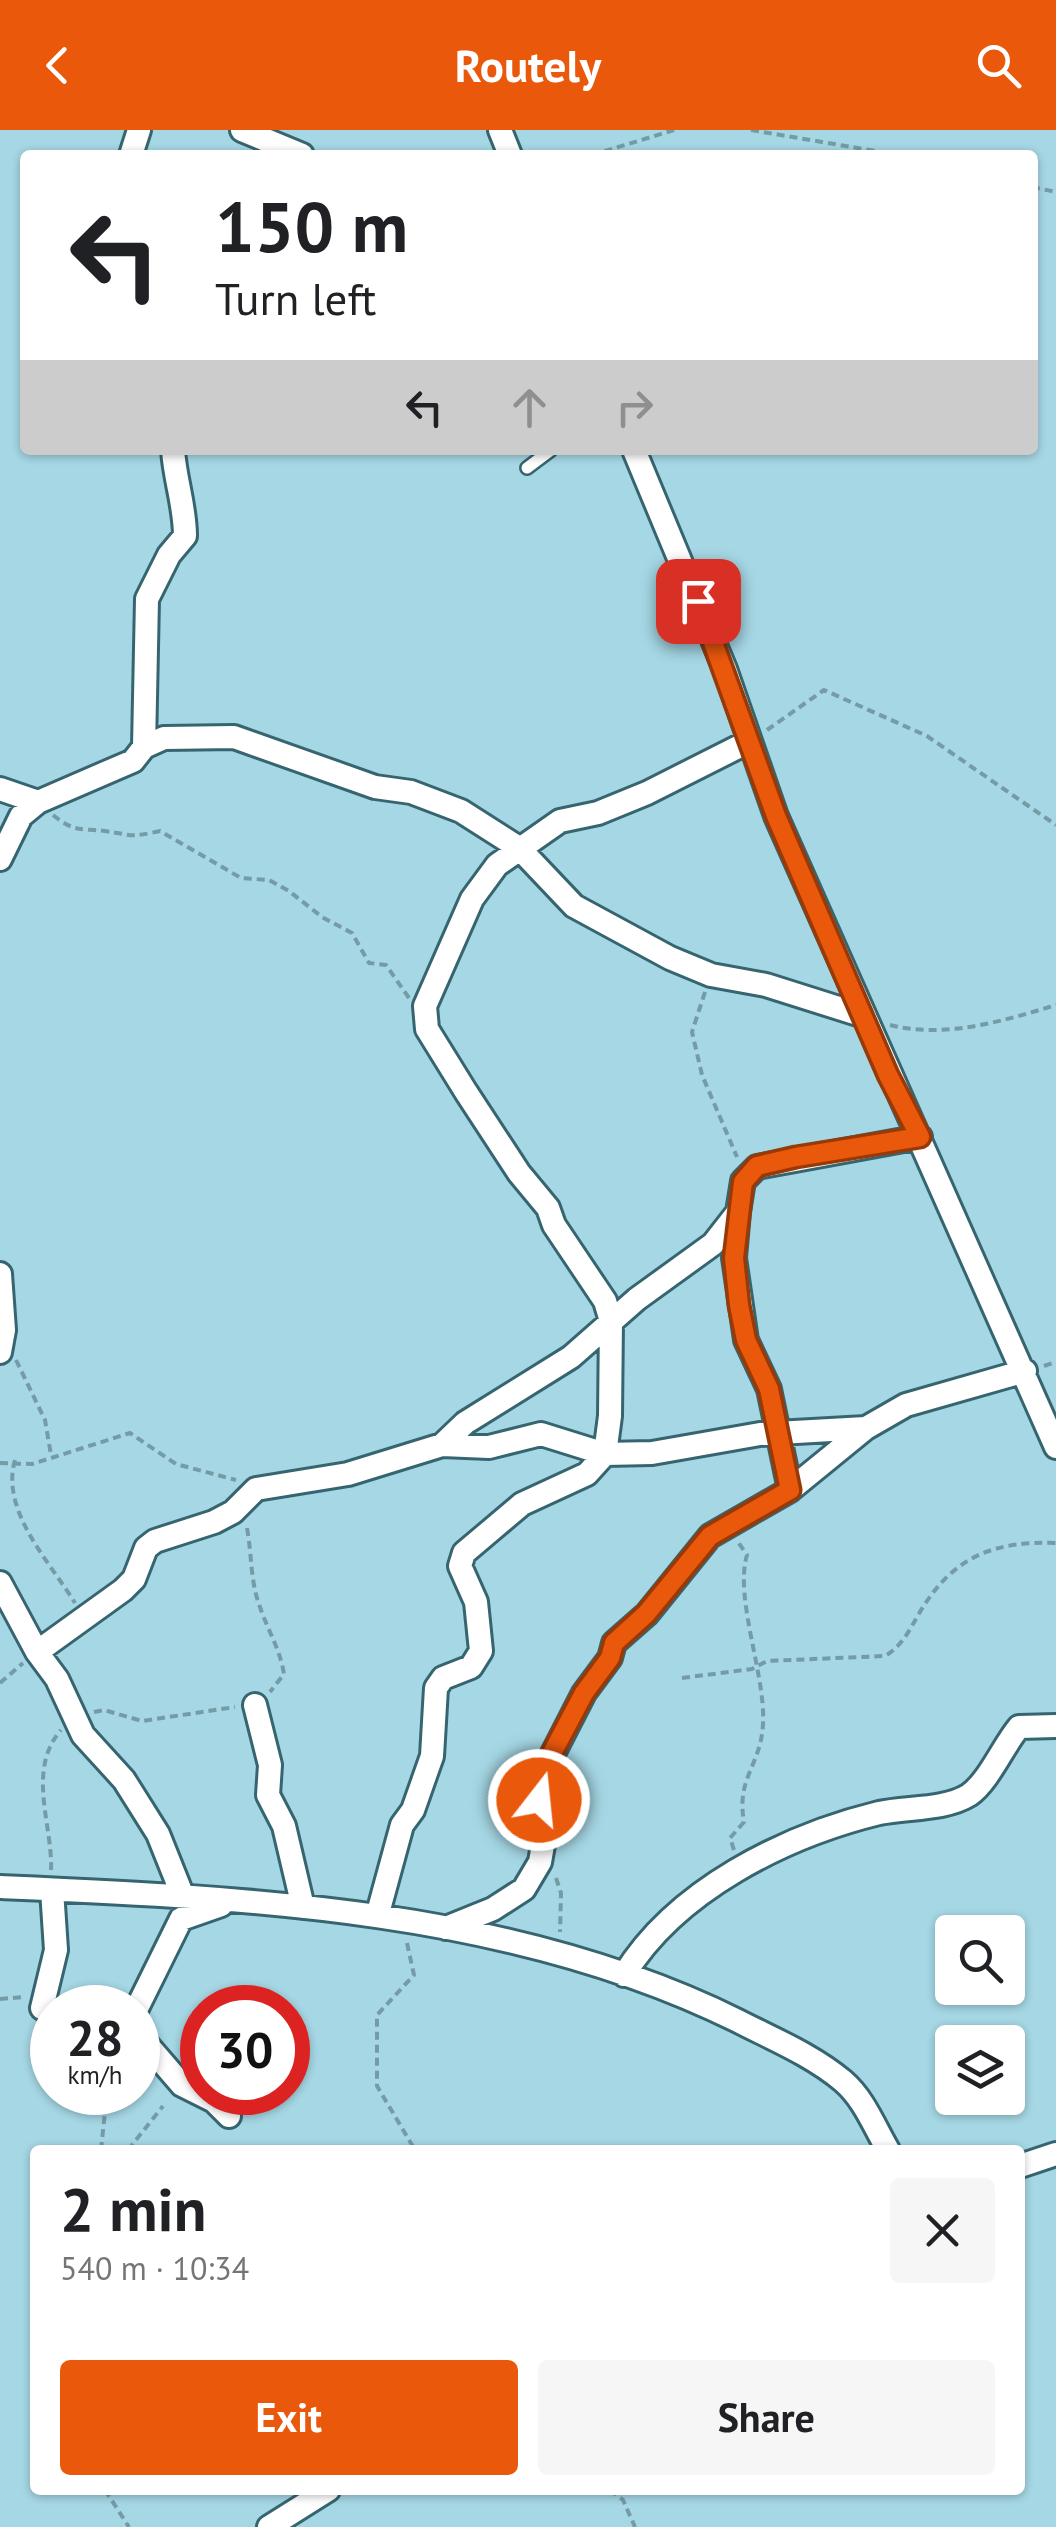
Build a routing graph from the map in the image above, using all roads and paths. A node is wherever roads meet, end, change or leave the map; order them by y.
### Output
1 (242, 130) edge
2 (674, 130) edge
3 (752, 130) edge
4 (290, 150) edge
5 (608, 150) edge
6 (870, 150) edge
7 (173, 455) edge
8 (544, 455) edge
9 (636, 455) edge
10 (527, 468) dead end
11 (748, 742) junction
12 (144, 746) junction
13 (0, 789) edge
14 (38, 802) junction
15 (1056, 825) edge
16 (520, 848) junction
17 (0, 859) edge
18 (711, 974) junction
19 (1056, 1004) edge
20 (864, 1016) junction
21 (424, 1018) junction
22 (920, 1137) junction
23 (743, 1182) junction
24 (738, 1212) junction
25 (0, 1274) edge
26 (612, 1321) junction
27 (1, 1349) edge
28 (1024, 1370) junction
29 (866, 1428) junction
30 (778, 1434) junction
31 (442, 1445) junction
32 (1056, 1447) edge
33 (605, 1454) junction
34 (51, 1456) junction
35 (15, 1460) junction
36 (0, 1463) edge
37 (790, 1490) junction
38 (249, 1496) junction
39 (736, 1518) junction
40 (1056, 1544) edge
41 (0, 1583) edge
42 (83, 1615) junction
43 (37, 1652) junction
44 (757, 1665) junction
45 (682, 1678) dead end
46 (0, 1683) edge
47 (255, 1705) junction
48 (73, 1716) junction
49 (1056, 1726) edge
50 (544, 1845) junction
51 (740, 1868) junction
52 (0, 1887) edge
53 (52, 1890) junction
54 (133, 1894) junction
55 (182, 1894) junction
56 (234, 1902) junction
57 (303, 1907) junction
58 (378, 1913) junction
59 (181, 1919) junction
60 (418, 1922) junction
61 (446, 1928) junction
62 (557, 1956) junction
63 (624, 1974) junction
64 (48, 1985) edge
65 (148, 1985) edge
66 (160, 2060) edge
67 (163, 2106) dead end
68 (105, 2115) edge
69 (229, 2116) dead end
70 (102, 2145) edge
71 (132, 2145) edge
72 (412, 2145) edge
73 (885, 2145) edge
74 (1056, 2154) edge
75 (1025, 2164) edge
76 (107, 2495) edge
77 (320, 2495) edge
78 (616, 2495) edge
79 (129, 2527) edge
80 (269, 2527) edge
81 (636, 2527) edge

1 - 4 street
2 - 5 path
3 - 6 path
7 - 12 street
8 - 10 lane
9 - 11 street
11 - 15 path
11 - 16 street
11 - 20 street
12 - 14 street
12 - 16 street
13 - 14 street
14 - 17 street
14 - 21 path
16 - 18 street
16 - 21 street
18 - 20 street
18 - 23 path
19 - 20 path
20 - 22 street
21 - 26 street
22 - 23 street
22 - 28 street
23 - 24 street
24 - 26 street
24 - 30 street
25 - 27 street
26 - 31 street
26 - 33 street
27 - 34 path
28 - 29 street
28 - 32 street
29 - 30 street
29 - 37 street
30 - 33 street
30 - 37 street
31 - 33 street
31 - 38 street
33 - 58 street
34 - 35 path
34 - 38 path
35 - 36 path
35 - 42 path
37 - 39 street
38 - 42 street
38 - 47 path
39 - 44 path
39 - 50 street
40 - 44 path
41 - 43 street
42 - 43 street
43 - 46 path
43 - 48 street
44 - 45 path
44 - 51 path
47 - 48 path
47 - 57 street
48 - 53 path
48 - 55 street
49 - 51 street
50 - 61 street
50 - 62 path
51 - 63 street
52 - 53 street
53 - 54 street
53 - 64 street
54 - 55 street
54 - 59 street
55 - 56 street
56 - 57 street
56 - 59 street
57 - 58 street
58 - 60 street
59 - 65 street
60 - 61 street
60 - 72 path
61 - 62 street
62 - 63 street
63 - 73 street
66 - 69 street
67 - 71 path
68 - 70 path
74 - 75 street
76 - 79 path
77 - 80 street
78 - 81 path

